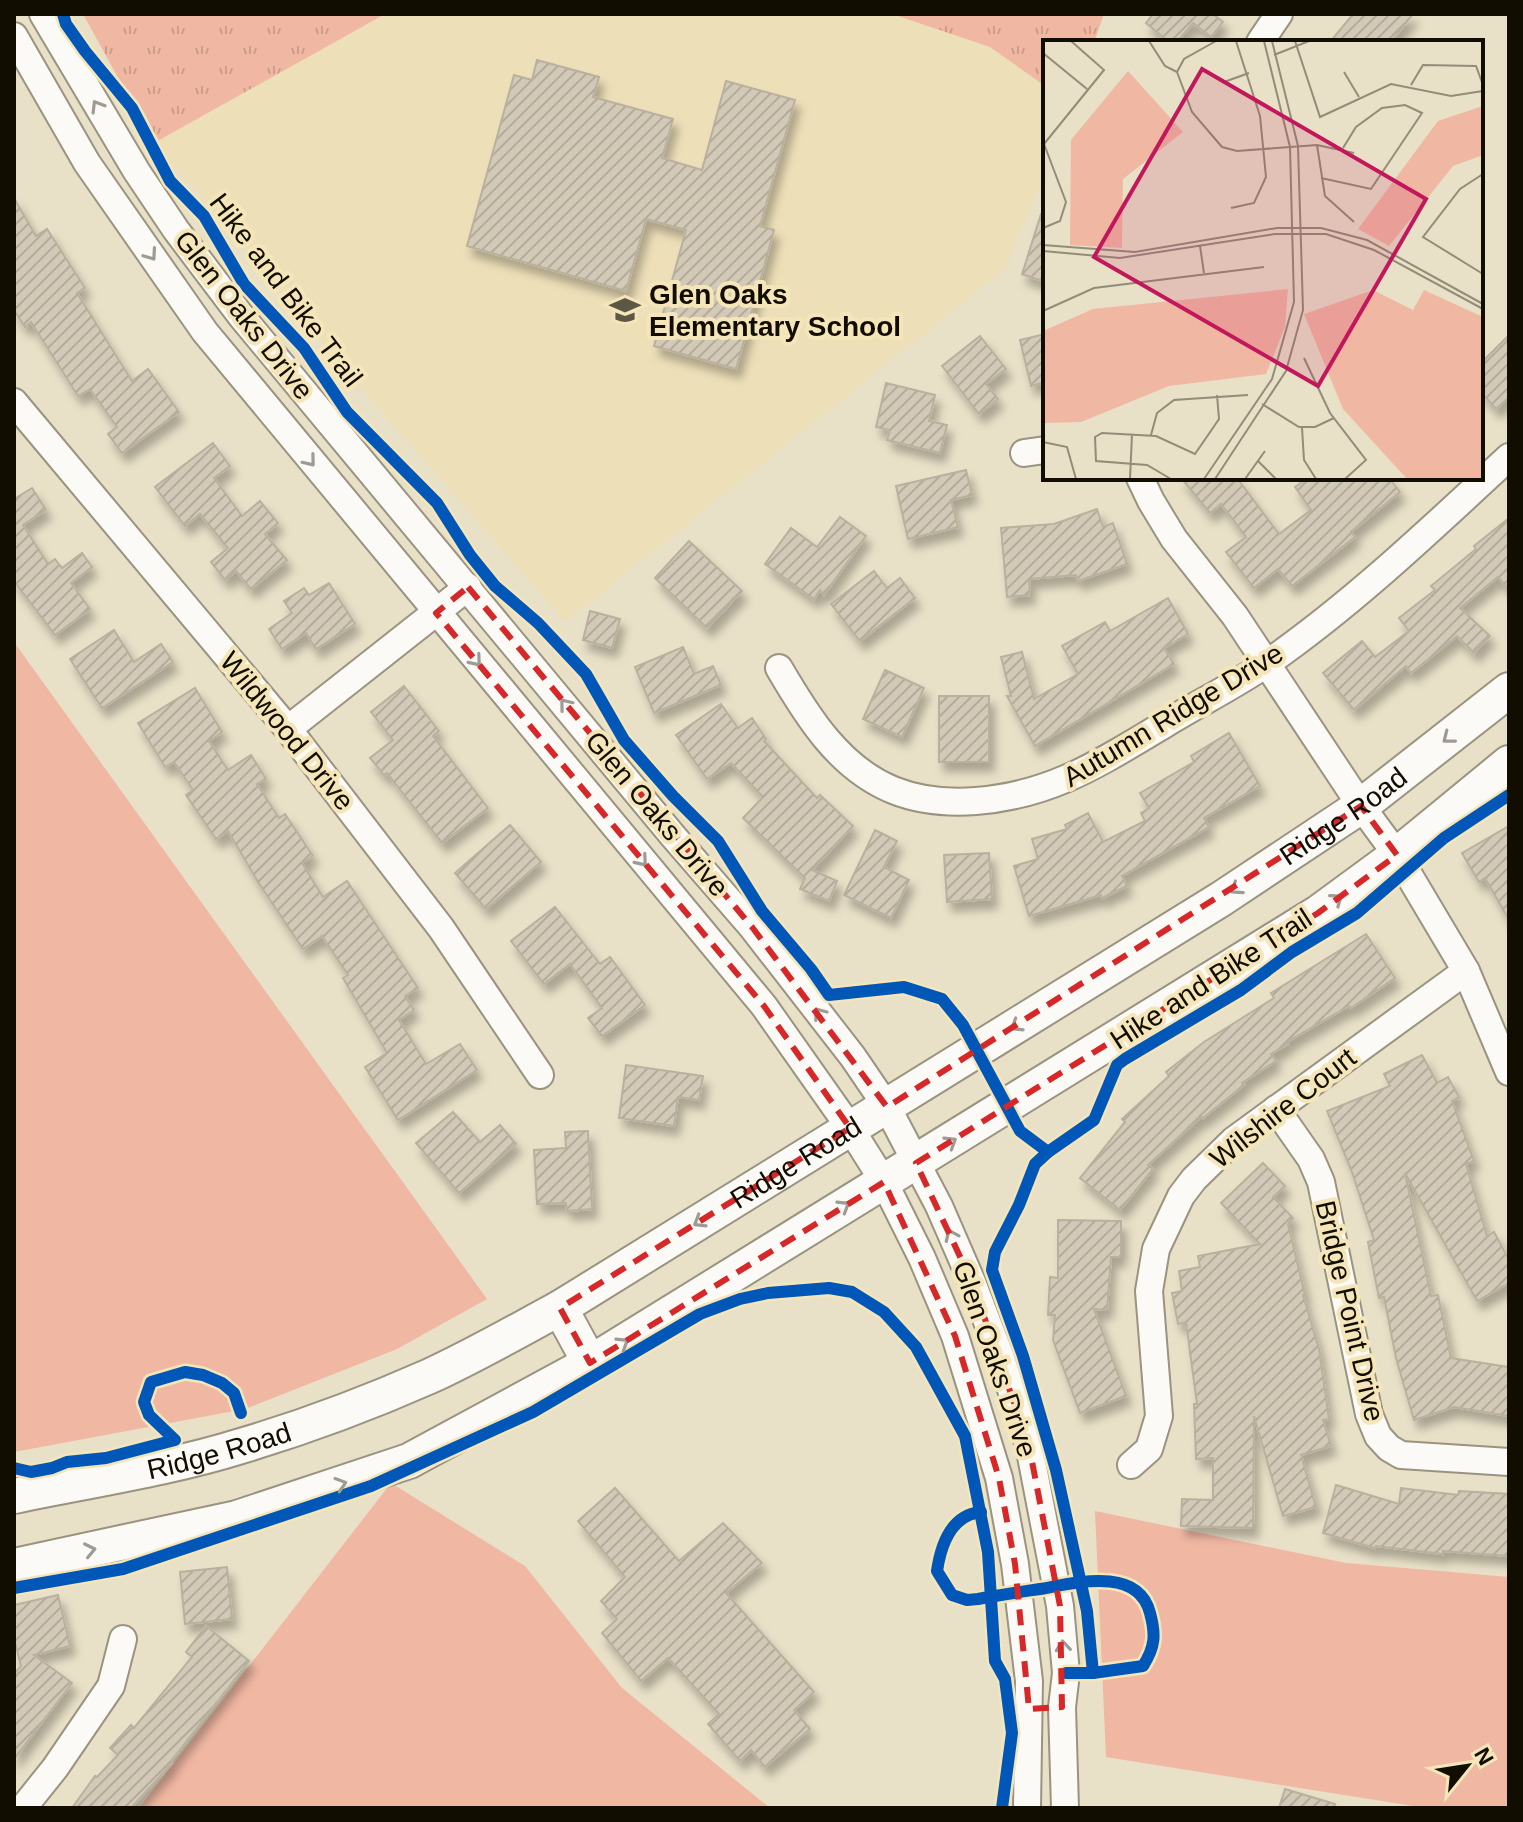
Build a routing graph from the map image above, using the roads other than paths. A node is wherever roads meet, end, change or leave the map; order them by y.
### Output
1 (43, 14) edge
2 (1279, 14) edge
3 (14, 36) edge
4 (1261, 40) edge
5 (14, 402) edge
6 (1509, 457) edge
7 (1141, 480) edge
8 (468, 587) junction
9 (436, 613) junction
10 (1268, 663) junction
11 (779, 668) dead end
12 (1509, 690) edge
13 (288, 729) junction
14 (1509, 763) edge
15 (1361, 806) junction
16 (1397, 855) junction
17 (1466, 971) junction
18 (1509, 1072) edge
19 (540, 1075) dead end
20 (887, 1107) junction
21 (1276, 1109) junction
22 (850, 1128) junction
23 (916, 1163) junction
24 (884, 1182) junction
25 (560, 1308) junction
26 (590, 1363) junction
27 (1509, 1462) edge
28 (1131, 1465) dead end
29 (14, 1496) edge
30 (14, 1566) edge
31 (123, 1639) dead end
32 (1062, 1707) junction
33 (1029, 1709) junction
34 (23, 1808) edge
35 (1027, 1808) edge
36 (1065, 1808) edge

8 -> 1 street, Glen Oaks Drive
2 - 4 street
3 -> 9 street, Glen Oaks Drive
5 - 13 street, Wildwood Drive
6 - 10 street, Autumn Ridge Drive
7 - 10 street
8 - 9 street
20 -> 8 street, Glen Oaks Drive
9 - 13 street
9 -> 22 street, Glen Oaks Drive
10 - 11 street, Autumn Ridge Drive
10 - 15 street
12 -> 15 main road, Ridge Road
13 - 19 street, Wildwood Drive
14 - 16 main road
15 - 16 street
15 -> 20 main road, Ridge Road
16 - 17 street
23 -> 16 main road
17 - 18 street
17 - 21 street, Wilshire Court
20 - 22 main road, Ridge Road
20 - 23 street, Glen Oaks Drive
21 - 27 street, Bridge Point Drive
21 - 28 street, Wilshire Court
22 - 24 street, Glen Oaks Drive
22 -> 25 main road, Ridge Road
23 - 24 main road
32 -> 23 street, Glen Oaks Drive
26 -> 24 main road
24 - 33 street, Glen Oaks Drive
25 - 26 main road
25 - 29 main road, Ridge Road
30 -> 26 main road
31 - 34 street
32 - 33 street
32 - 36 street, Glen Oaks Drive
33 - 35 street, Glen Oaks Drive

